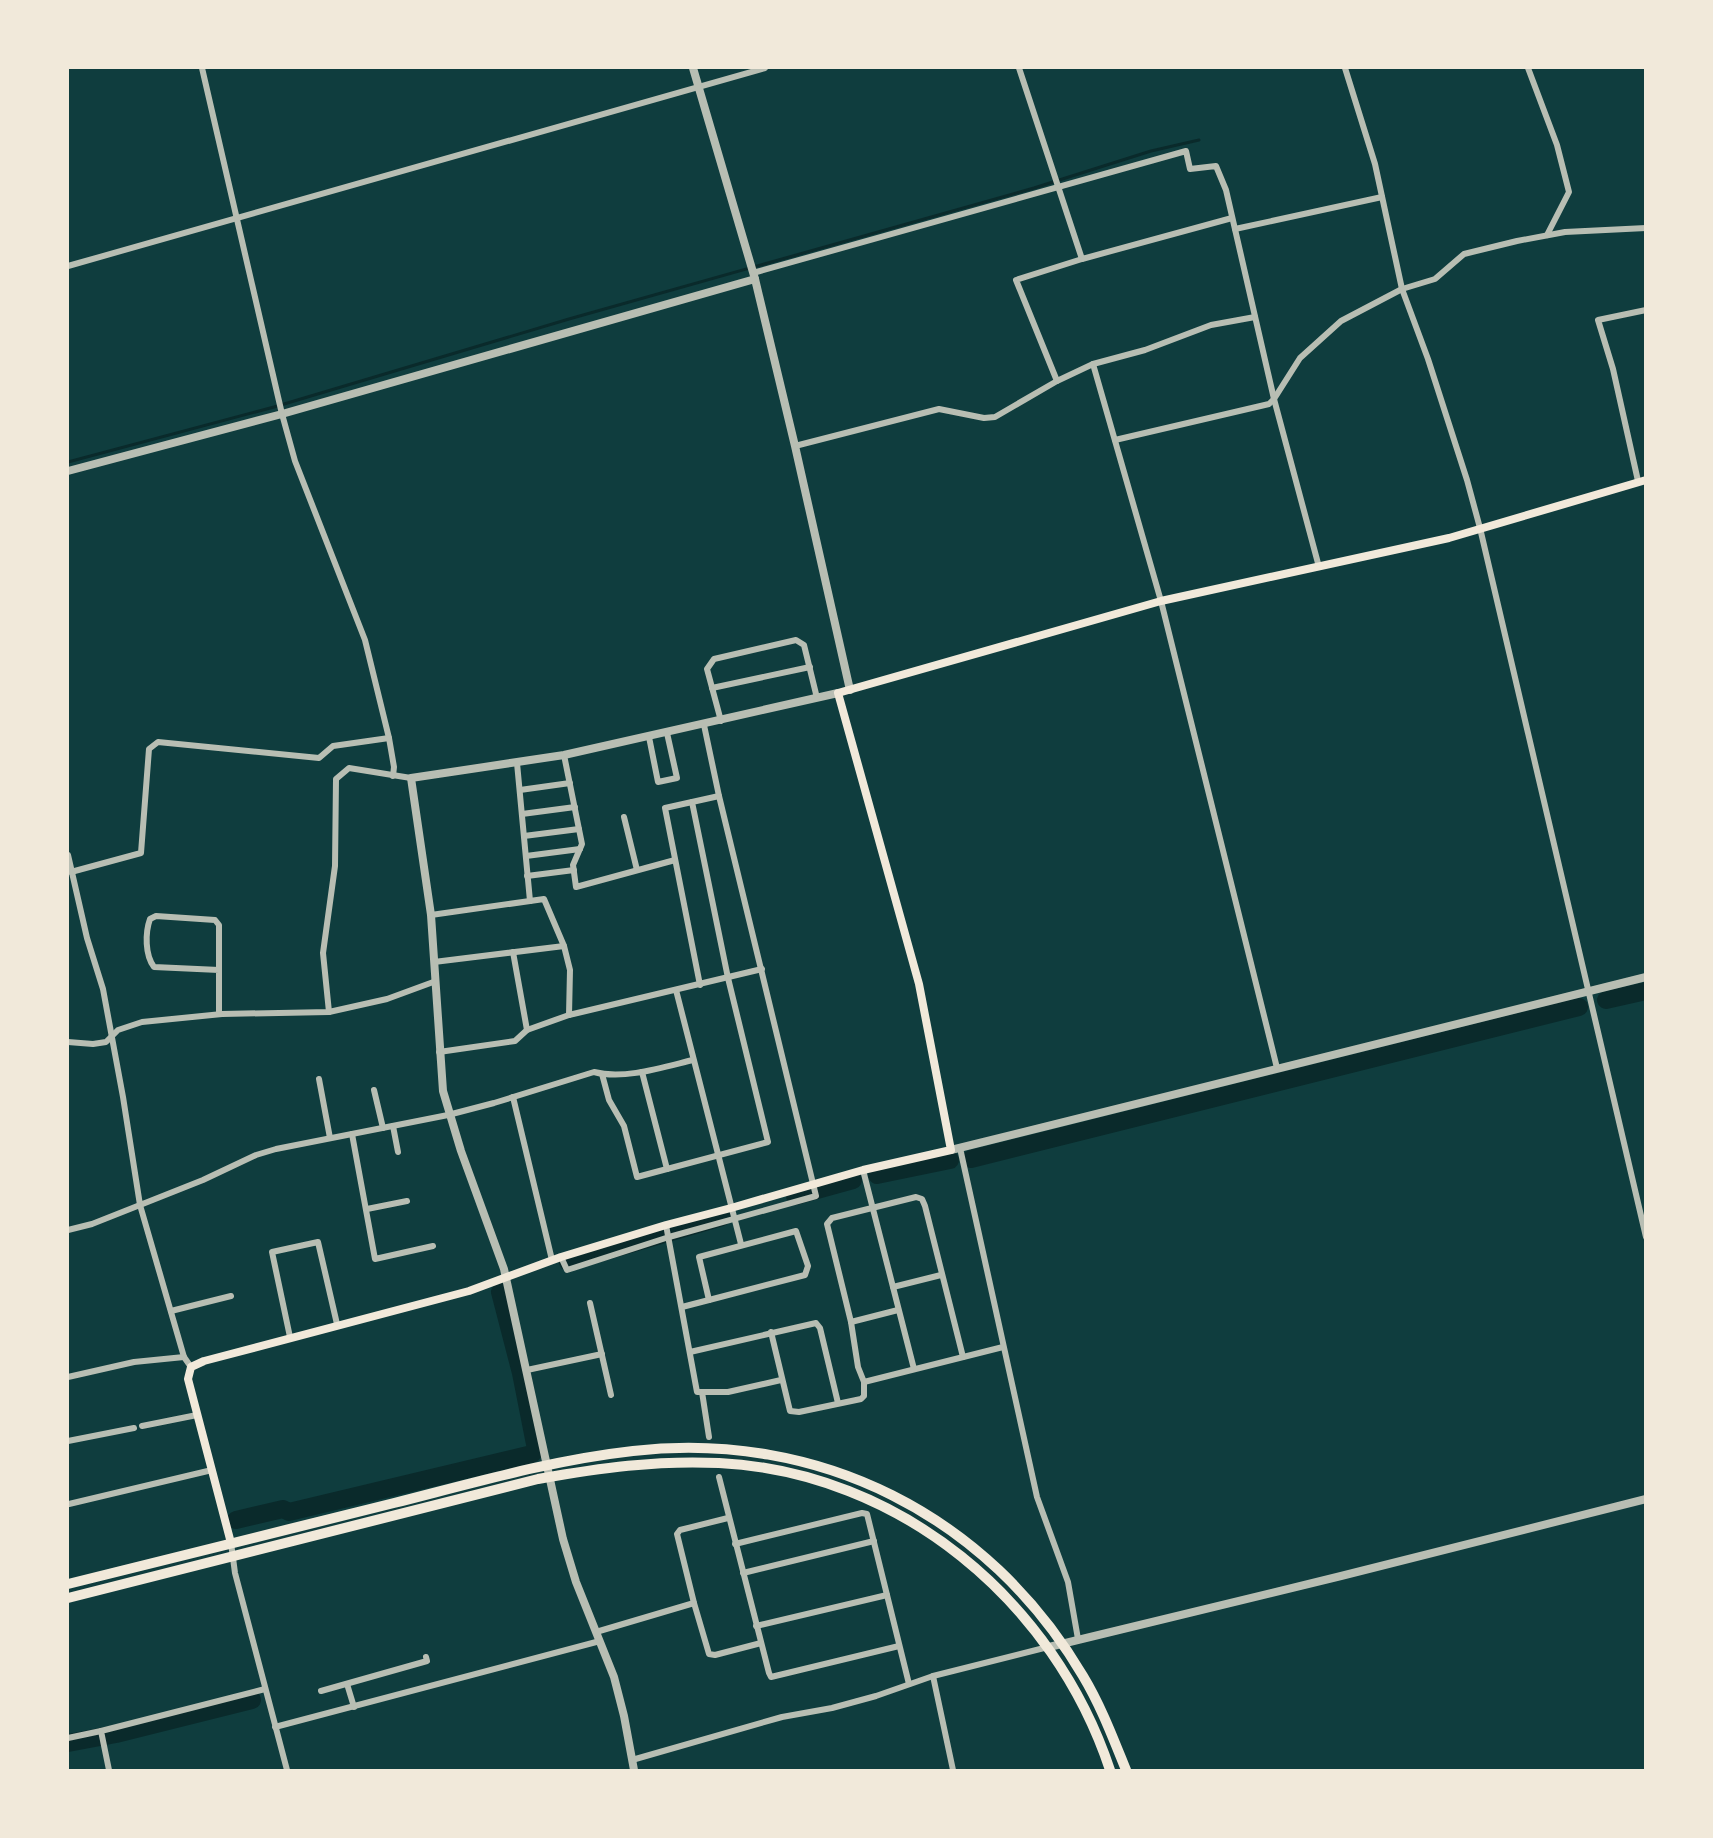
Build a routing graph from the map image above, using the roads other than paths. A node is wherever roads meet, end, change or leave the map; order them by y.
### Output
1 (202, 68) edge
2 (693, 68) edge
3 (765, 68) edge
4 (1019, 68) edge
5 (1345, 68) edge
6 (1528, 68) edge
7 (699, 86) junction
8 (1058, 188) junction
9 (1382, 197) junction
10 (237, 217) junction
11 (1232, 218) junction
12 (1646, 228) edge
13 (1234, 230) junction
14 (1547, 235) junction
15 (1082, 259) junction
16 (68, 266) edge
17 (754, 274) junction
18 (1402, 289) junction
19 (1646, 310) edge
20 (1255, 317) junction
21 (1094, 364) junction
22 (1057, 381) junction
23 (1274, 399) junction
24 (281, 408) junction
25 (1115, 440) junction
26 (795, 446) junction
27 (68, 471) edge
28 (1642, 480) edge
29 (1480, 528) junction
30 (1319, 567) junction
31 (1161, 601) junction
32 (810, 667) junction
33 (712, 688) junction
34 (850, 690) junction
35 (838, 693) junction
36 (817, 698) junction
37 (721, 721) junction
38 (704, 725) junction
39 (667, 733) junction
40 (649, 737) junction
41 (389, 738) junction
42 (564, 755) junction
43 (517, 763) junction
44 (393, 776) junction
45 (411, 778) junction
46 (570, 783) junction
47 (520, 790) junction
48 (719, 795) junction
49 (693, 802) junction
50 (575, 807) junction
51 (522, 814) junction
52 (624, 817) dead end
53 (579, 829) junction
54 (524, 836) junction
55 (580, 849) junction
56 (68, 855) edge
57 (526, 856) junction
58 (675, 860) junction
59 (574, 870) junction
60 (637, 870) junction
61 (71, 872) junction
62 (527, 876) junction
63 (75, 888) junction
64 (68, 890) edge
65 (530, 901) junction
66 (431, 915) junction
67 (564, 945) junction
68 (513, 952) junction
69 (434, 962) junction
70 (762, 969) junction
71 (219, 970) junction
72 (728, 978) junction
73 (1646, 978) edge
74 (436, 981) junction
75 (700, 985) junction
76 (676, 990) junction
77 (1588, 991) junction
78 (329, 1012) junction
79 (219, 1014) junction
80 (569, 1015) junction
81 (527, 1030) junction
82 (112, 1036) junction
83 (68, 1042) edge
84 (439, 1052) junction
85 (693, 1060) junction
86 (1277, 1068) junction
87 (642, 1072) junction
88 (602, 1074) junction
89 (319, 1079) dead end
90 (374, 1090) dead end
91 (513, 1097) junction
92 (448, 1115) junction
93 (393, 1126) junction
94 (383, 1128) junction
95 (352, 1134) junction
96 (330, 1138) junction
97 (960, 1148) junction
98 (951, 1150) junction
99 (398, 1152) dead end
100 (717, 1156) junction
101 (667, 1169) junction
102 (862, 1170) junction
103 (815, 1189) junction
104 (407, 1201) dead end
105 (140, 1205) junction
106 (731, 1208) junction
107 (873, 1208) junction
108 (367, 1209) junction
109 (734, 1218) junction
110 (68, 1230) edge
111 (668, 1231) junction
112 (1646, 1237) edge
113 (741, 1244) junction
114 (433, 1245) dead end
115 (552, 1260) junction
116 (563, 1261) junction
117 (941, 1275) junction
118 (506, 1278) junction
119 (892, 1287) junction
120 (231, 1296) dead end
121 (709, 1300) junction
122 (590, 1303) dead end
123 (682, 1307) junction
124 (898, 1310) junction
125 (171, 1311) junction
126 (851, 1322) junction
127 (338, 1324) junction
128 (771, 1332) junction
129 (290, 1337) junction
130 (1003, 1347) junction
131 (690, 1352) junction
132 (602, 1354) junction
133 (184, 1357) junction
134 (963, 1357) junction
135 (191, 1367) junction
136 (914, 1369) junction
137 (527, 1370) junction
138 (68, 1377) edge
139 (782, 1380) junction
140 (864, 1382) junction
141 (702, 1392) junction
142 (611, 1395) dead end
143 (838, 1403) junction
144 (197, 1415) junction
145 (142, 1426) dead end
146 (134, 1428) dead end
147 (709, 1437) dead end
148 (68, 1441) edge
149 (548, 1464) junction
150 (212, 1470) junction
151 (550, 1477) junction
152 (719, 1477) dead end
153 (1646, 1499) edge
154 (69, 1504) dead end
155 (728, 1518) junction
156 (874, 1541) junction
157 (231, 1543) junction
158 (735, 1544) junction
159 (233, 1555) junction
160 (743, 1573) junction
161 (68, 1584) edge
162 (887, 1595) junction
163 (68, 1598) edge
164 (694, 1603) junction
165 (756, 1626) junction
166 (596, 1632) junction
167 (1078, 1639) junction
168 (600, 1641) junction
169 (761, 1643) junction
170 (1062, 1644) junction
171 (899, 1646) junction
172 (1049, 1647) junction
173 (426, 1657) dead end
174 (933, 1676) junction
175 (346, 1684) junction
176 (909, 1684) junction
177 (265, 1689) junction
178 (321, 1691) dead end
179 (354, 1707) junction
180 (275, 1727) junction
181 (101, 1731) junction
182 (68, 1738) edge
183 (632, 1760) junction
184 (109, 1770) edge
185 (287, 1770) edge
186 (634, 1770) edge
187 (953, 1770) edge
188 (1110, 1770) edge
189 (1126, 1770) edge

1 - 10 street
2 - 7 street
3 - 7 street
4 - 8 street
5 - 9 street
6 - 14 street
7 - 10 street
7 - 17 street
8 - 11 street
8 - 15 street
8 - 17 street
9 - 13 street
9 - 18 street
10 - 16 street
10 - 24 street
11 - 13 street
11 - 15 street
12 - 14 street
13 - 20 street
14 - 18 street
15 - 22 street
17 - 24 street
17 - 26 street
18 - 23 street
18 - 29 street
19 - 28 street
20 - 21 street
20 - 23 street
21 - 22 street
21 - 25 street
22 - 26 street
23 - 25 street
23 - 30 street
24 - 27 street
24 - 41 street
25 - 31 street
26 - 34 street
28 - 29 main road
29 - 30 main road
29 - 77 street
30 - 31 main road
31 - 34 main road
31 - 86 street
32 - 33 street
32 - 33 street
32 - 36 street
33 - 37 street
34 - 35 main road
35 - 36 street
35 - 98 main road
36 - 37 street
37 - 38 street
38 - 39 street
38 - 48 street
39 - 40 street
39 - 40 street
40 - 42 street
41 - 44 street
41 - 61 street
42 - 43 street
42 - 46 street
43 - 45 street
43 - 47 street
44 - 45 street
44 - 78 street
45 - 66 street
46 - 47 street
46 - 50 street
47 - 51 street
48 - 49 street
48 - 70 street
49 - 58 street
49 - 72 street
50 - 51 street
50 - 53 street
51 - 54 street
52 - 60 street
53 - 54 street
53 - 55 street
54 - 57 street
55 - 57 street
55 - 59 street
56 - 61 street
57 - 62 street
58 - 60 street
58 - 75 street
59 - 60 street
59 - 62 street
61 - 63 street
62 - 65 street
63 - 64 street
63 - 82 street
65 - 66 street
65 - 67 street
66 - 69 street
67 - 68 street
67 - 80 street
68 - 69 street
68 - 81 street
69 - 74 street
70 - 72 street
70 - 103 street
71 - 71 street
71 - 79 street
72 - 75 street
72 - 100 street
73 - 77 street
74 - 78 street
74 - 84 street
75 - 76 street
76 - 80 street
76 - 85 street
77 - 86 street
77 - 112 street
78 - 79 street
79 - 82 street
80 - 81 street
81 - 84 street
82 - 83 street
82 - 105 street
84 - 92 street
85 - 87 street
85 - 100 street
86 - 97 street
87 - 88 street
87 - 101 street
88 - 91 street
88 - 101 street
89 - 96 street
90 - 94 street
91 - 92 street
91 - 115 street
92 - 93 street
92 - 118 street
93 - 94 street
93 - 99 street
94 - 95 street
95 - 96 street
95 - 108 street
96 - 105 street
97 - 98 street
97 - 130 street
98 - 102 main road
100 - 101 street
100 - 106 street
102 - 103 main road
102 - 107 street
103 - 106 main road
103 - 109 street
104 - 108 street
105 - 110 street
105 - 125 street
106 - 109 street
106 - 111 main road
107 - 117 street
107 - 119 street
107 - 126 street
108 - 114 street
109 - 111 street
109 - 113 street
111 - 116 main road
111 - 116 street
111 - 123 street
113 - 121 street
113 - 121 street
115 - 116 main road
115 - 118 main road
117 - 119 street
117 - 134 street
118 - 127 main road
118 - 137 street
119 - 124 street
120 - 125 street
121 - 123 street
122 - 132 street
123 - 131 street
124 - 126 street
124 - 136 street
125 - 133 street
126 - 140 street
127 - 129 main road
127 - 129 street
128 - 131 street
128 - 139 street
128 - 143 street
129 - 135 main road
130 - 134 street
130 - 167 street
131 - 141 street
132 - 137 street
132 - 142 street
133 - 135 street
133 - 138 street
134 - 136 street
135 - 144 main road
136 - 140 street
137 - 149 street
139 - 141 street
139 - 143 street
140 - 143 street
141 - 147 street
144 - 145 street
144 - 150 main road
146 - 148 street
149 - 151 street
149 - 157 highway
149 - 170 highway
150 - 154 street
150 - 157 main road
151 - 159 highway
151 - 166 street
151 - 172 highway
152 - 155 street
153 - 167 street
155 - 158 street
155 - 164 street
156 - 158 street
156 - 160 street
156 - 162 street
157 - 159 street
157 - 161 highway
158 - 160 street
159 - 163 highway
159 - 177 street
160 - 165 street
162 - 165 street
162 - 171 street
164 - 166 street
164 - 169 street
165 - 169 street
166 - 168 street
167 - 170 street
168 - 179 street
168 - 183 street
169 - 171 street
170 - 172 street
170 - 189 highway
171 - 176 street
172 - 174 street
172 - 188 highway
173 - 175 street
174 - 176 street
174 - 187 street
175 - 178 street
175 - 179 street
176 - 183 street
177 - 180 street
177 - 181 street
179 - 180 street
180 - 185 street
181 - 182 street
181 - 184 street
183 - 186 street

